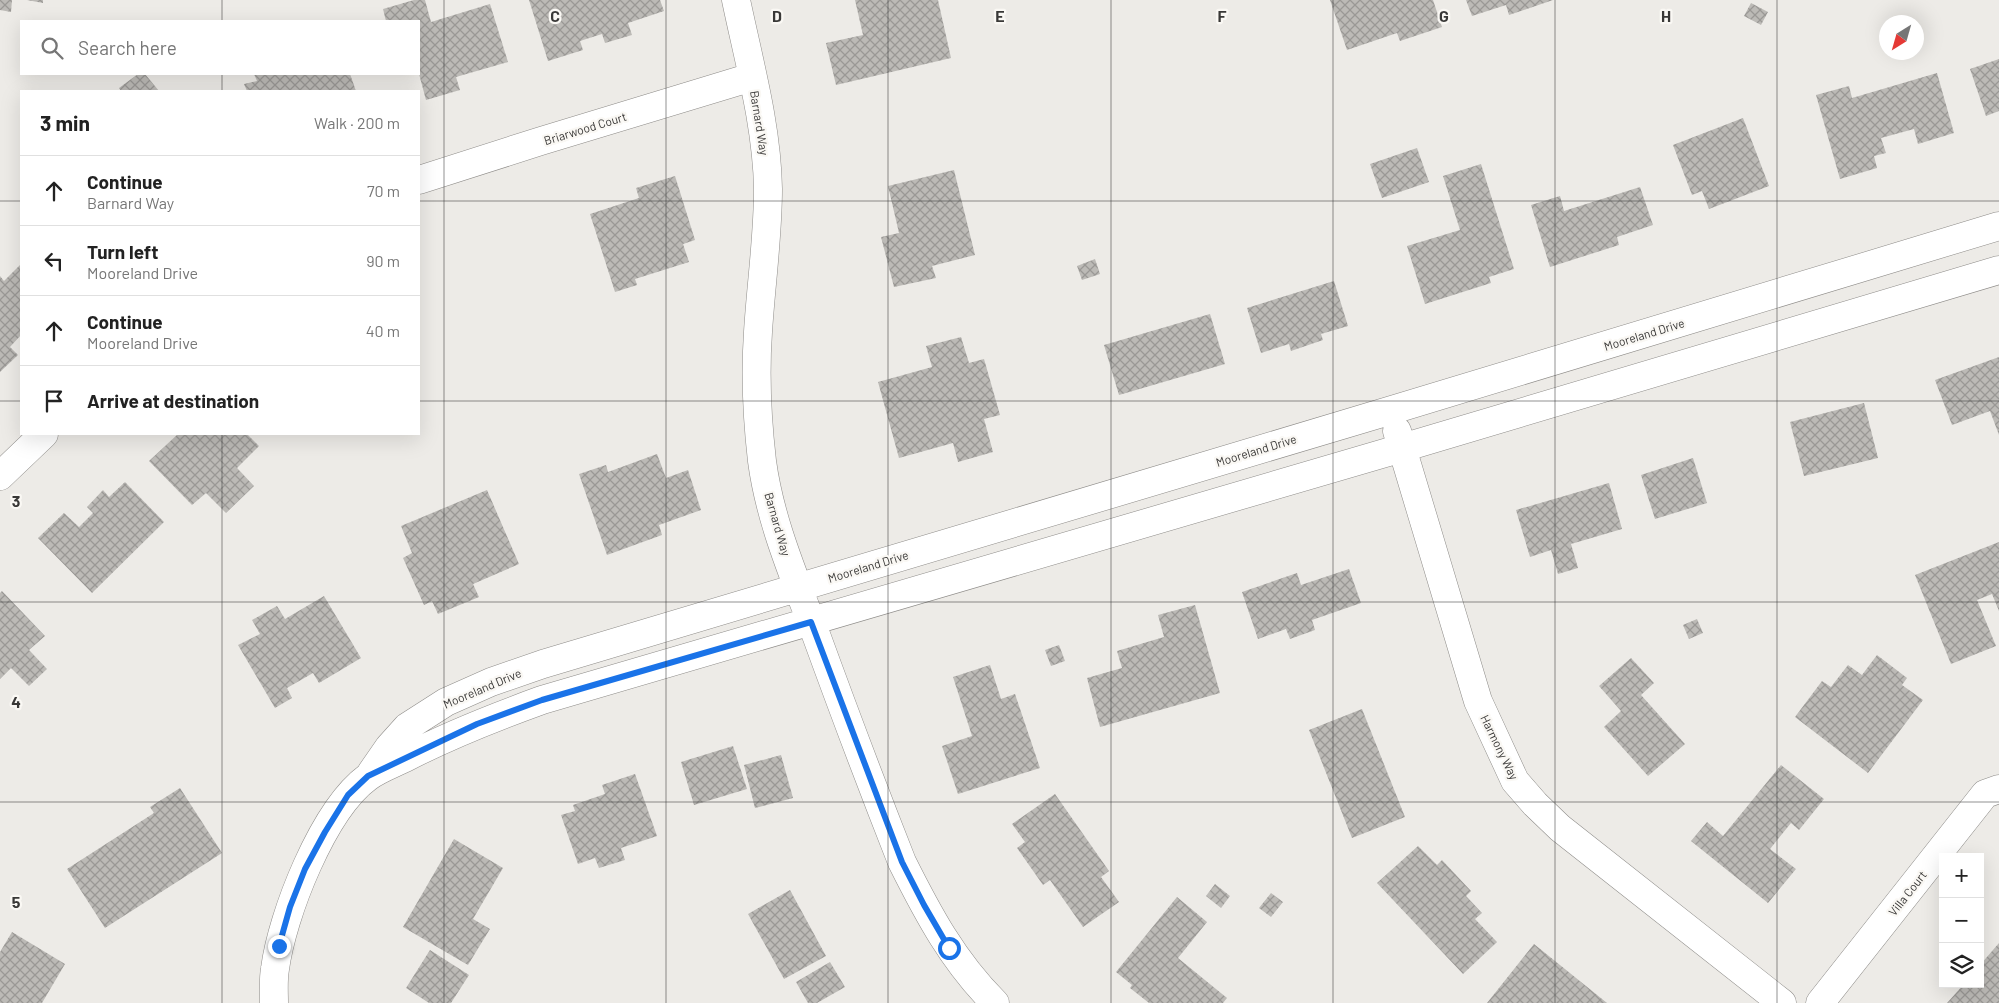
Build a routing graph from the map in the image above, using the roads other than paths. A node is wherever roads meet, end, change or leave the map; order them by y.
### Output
1 (736, 0) edge
2 (752, 77) junction
3 (420, 180) edge
4 (1999, 226) edge
5 (1999, 270) edge
6 (1392, 410) junction
7 (43, 435) edge
8 (1402, 448) junction
9 (0, 476) edge
10 (798, 587) junction
11 (811, 622) junction
12 (360, 784) junction
13 (1999, 789) edge
14 (274, 1003) edge
15 (995, 1003) edge
16 (1782, 1003) edge
17 (1820, 1003) edge

1 - 2 street, Barnard Way
2 - 3 street, Briarwood Court
2 - 10 street, Barnard Way
4 - 6 street, Mooreland Drive
5 - 8 street
6 - 8 street, Harmony Way
6 - 10 street, Mooreland Drive
7 - 9 street
8 - 11 street
8 - 16 street, Harmony Way
10 - 11 street, Barnard Way
10 - 12 street, Mooreland Drive
11 - 12 street
11 - 15 street, Barnard Way
12 - 14 street, Mooreland Drive
13 - 17 street, Villa Court

